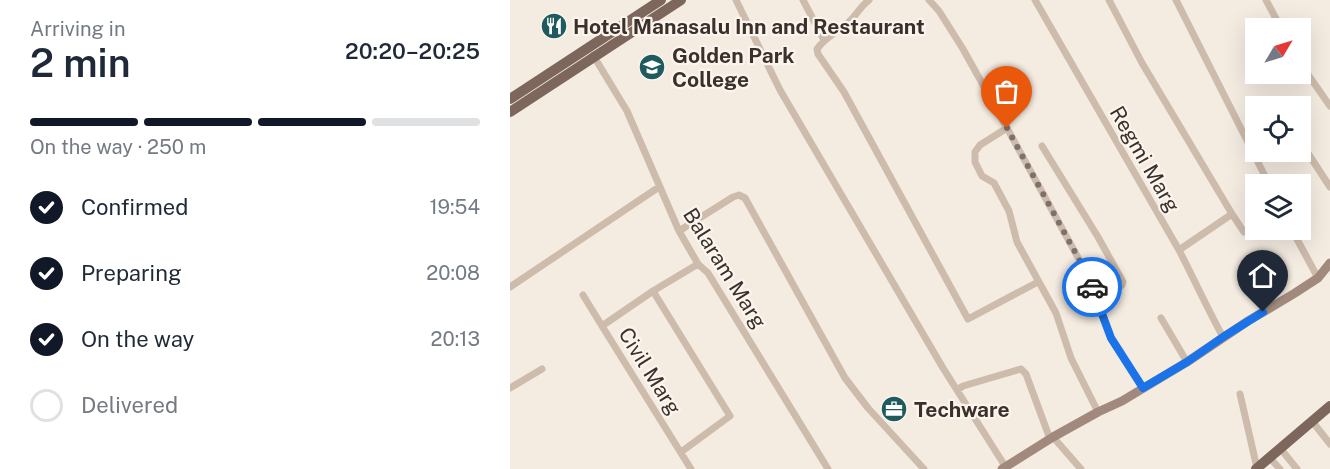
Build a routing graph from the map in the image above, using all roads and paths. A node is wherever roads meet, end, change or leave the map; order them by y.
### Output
1 (661, 0) edge
2 (681, 0) edge
3 (736, 0) edge
4 (803, 0) edge
5 (869, 0) edge
6 (929, 0) edge
7 (1035, 0) edge
8 (1109, 0) edge
9 (1176, 0) edge
10 (1266, 0) edge
11 (1276, 18) edge
12 (824, 40) junction
13 (591, 52) junction
14 (1311, 79) edge
15 (510, 99) edge
16 (1330, 106) edge
17 (510, 112) edge
18 (1007, 128) junction
19 (1042, 146) dead end
20 (1311, 158) edge
21 (1264, 174) edge
22 (659, 187) junction
23 (1330, 187) edge
24 (1232, 214) junction
25 (679, 231) junction
26 (1244, 232) dead end
27 (1297, 240) edge
28 (1179, 250) junction
29 (1330, 263) edge
30 (698, 264) junction
31 (1318, 278) junction
32 (1038, 282) junction
33 (510, 287) edge
34 (653, 291) junction
35 (583, 295) dead end
36 (1099, 304) junction
37 (1161, 318) dead end
38 (602, 326) junction
39 (1223, 337) junction
40 (1187, 362) junction
41 (542, 369) dead end
42 (510, 388) edge
43 (1143, 388) junction
44 (957, 390) junction
45 (1240, 394) dead end
46 (1330, 408) edge
47 (1098, 412) junction
48 (1313, 422) junction
49 (1052, 438) junction
50 (1330, 444) edge
51 (1281, 449) junction
52 (681, 452) junction
53 (1270, 458) junction
54 (1004, 468) edge
55 (691, 469) edge
56 (828, 469) edge
57 (924, 469) edge
58 (1081, 469) edge
59 (1258, 469) edge
60 (1280, 469) edge
61 (1296, 469) edge

1 - 13 main road
2 - 13 main road
3 - 44 street
4 - 12 street
5 - 12 street
6 - 18 street
7 - 28 street, Regmi Marg
8 - 24 street
9 - 21 street
10 - 11 street
12 - 32 street
13 - 15 main road
13 - 17 main road
13 - 22 street, Balaram Marg
14 - 16 street
18 - 32 street
18 - 36 street
19 - 36 street
20 - 23 street
22 - 25 street, Balaram Marg
22 - 33 street
24 - 26 street
24 - 28 street
25 - 30 street, Balaram Marg
25 - 57 street
27 - 31 street
28 - 39 street, Regmi Marg
29 - 31 main road
30 - 34 street, Civil Marg
30 - 56 street, Balaram Marg
31 - 39 main road
32 - 47 street
34 - 38 street, Civil Marg
34 - 52 street
35 - 38 street
36 - 43 street
37 - 40 street
38 - 52 street, Civil Marg
39 - 40 main road
40 - 43 main road
41 - 42 street
43 - 47 main road
44 - 49 street
44 - 54 street
45 - 59 street
46 - 48 main road
47 - 49 main road
48 - 50 street
48 - 51 main road
49 - 54 main road
49 - 58 street
51 - 53 main road
51 - 61 street
52 - 55 street, Civil Marg
53 - 59 main road
53 - 60 street

